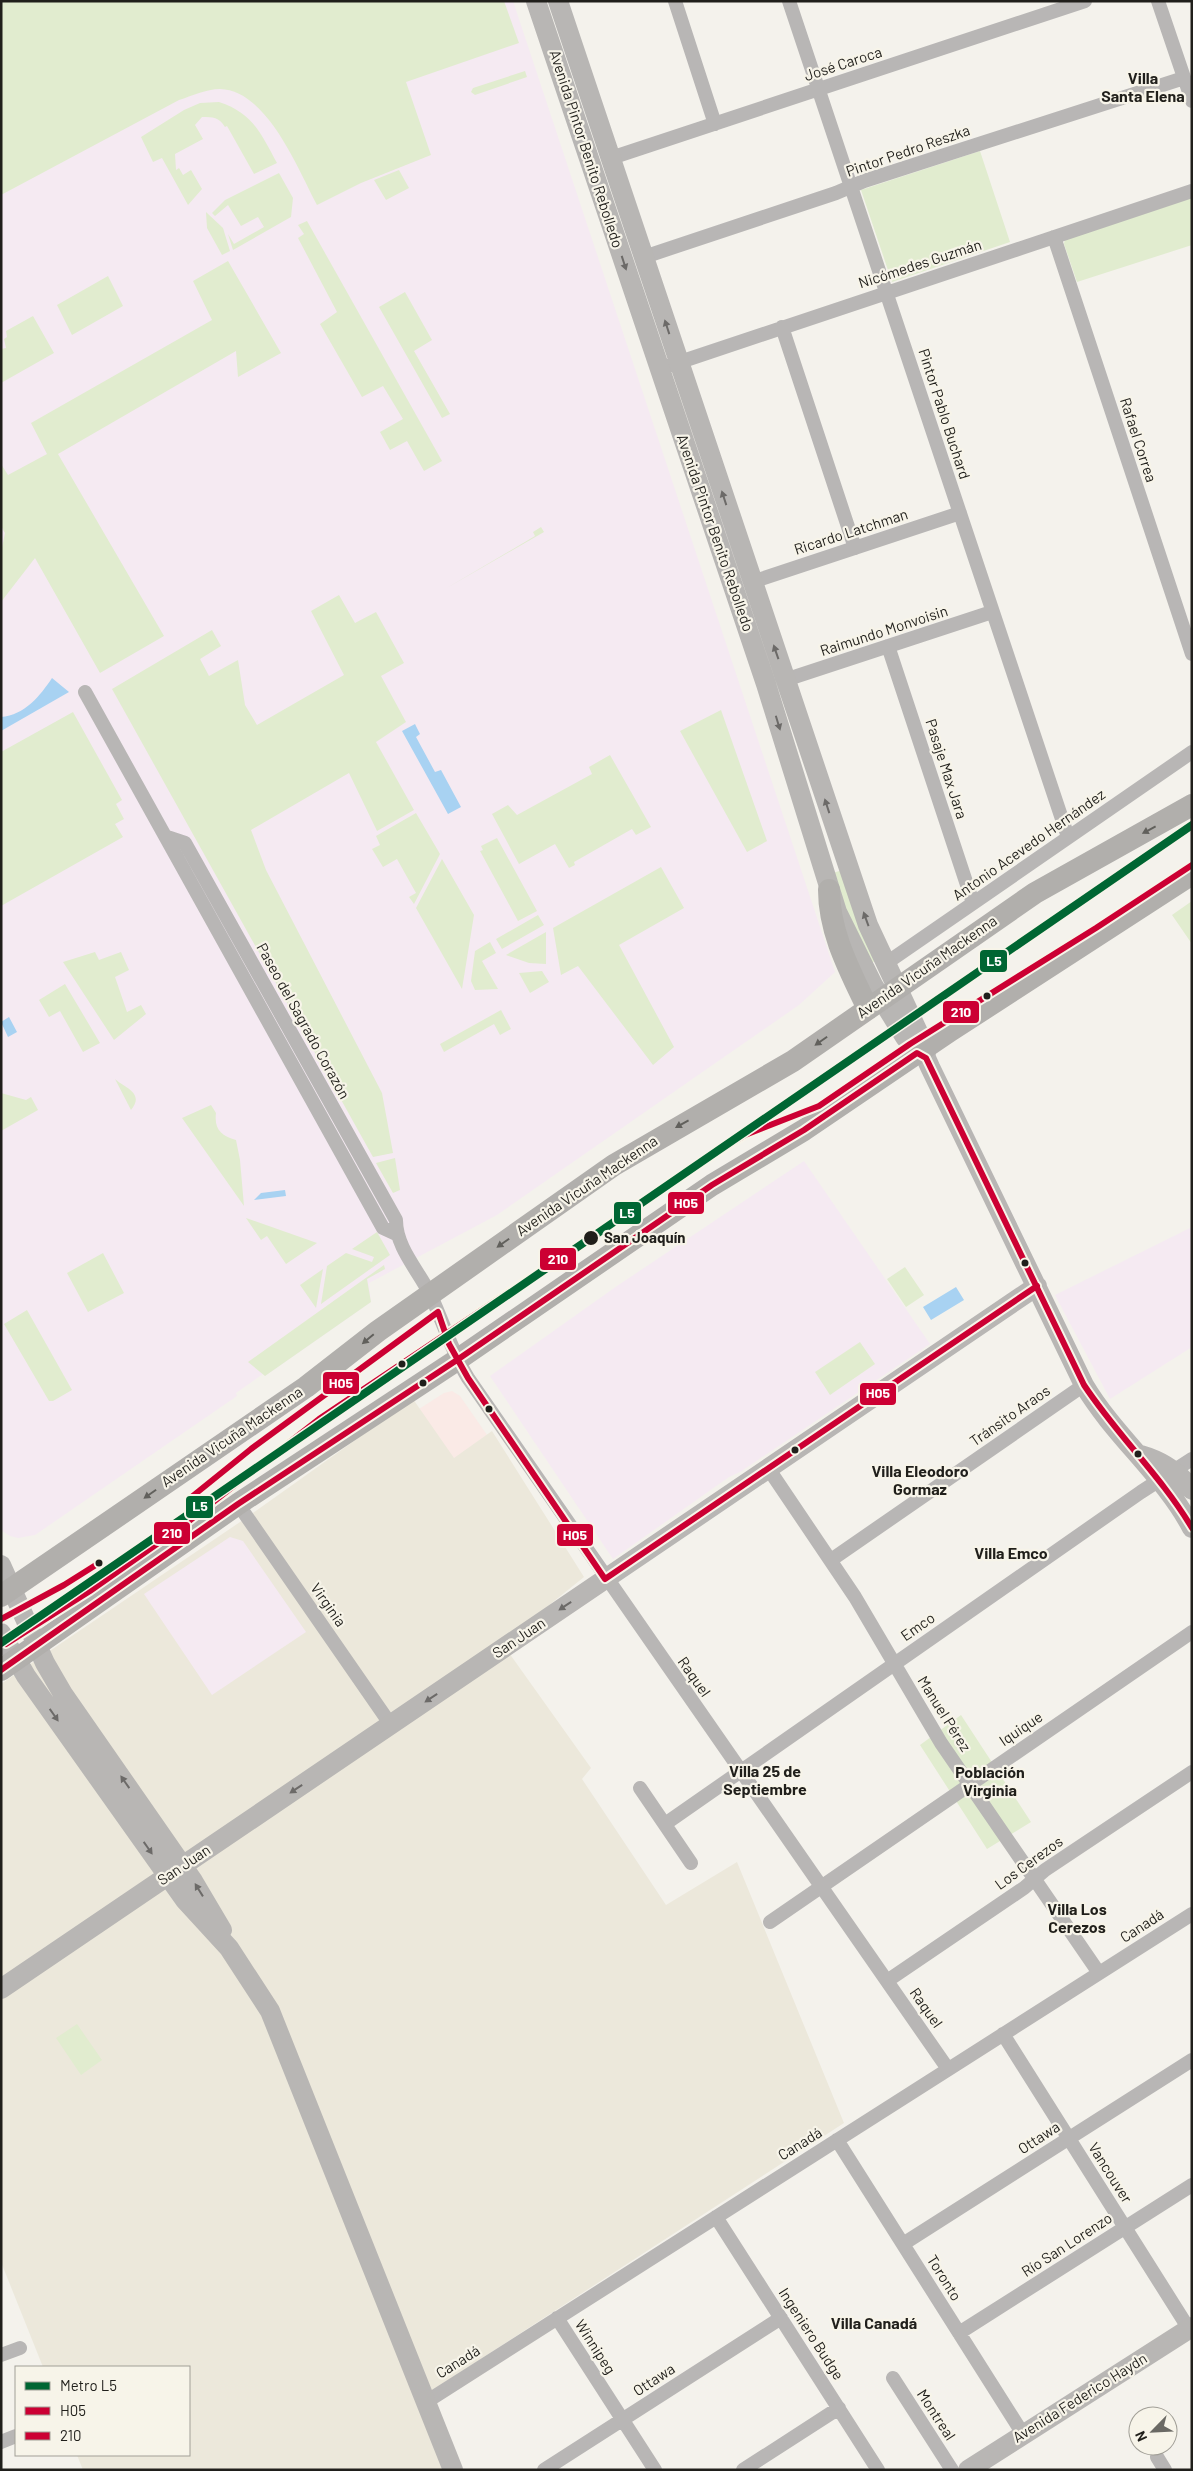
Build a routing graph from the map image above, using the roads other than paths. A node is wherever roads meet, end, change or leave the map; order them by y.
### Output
1 (536, 1) edge
2 (558, 1) edge
3 (675, 1) edge
4 (789, 1) edge
5 (1085, 1) edge
6 (1158, 1) edge
7 (1184, 78) junction
8 (818, 90) junction
9 (1192, 101) edge
10 (715, 124) junction
11 (610, 158) junction
12 (850, 187) junction
13 (1192, 191) edge
14 (1054, 237) junction
15 (644, 257) junction
16 (886, 293) junction
17 (782, 327) junction
18 (678, 362) junction
19 (659, 369) junction
20 (960, 513) junction
21 (855, 548) junction
22 (752, 582) junction
23 (992, 612) junction
24 (888, 646) junction
25 (1192, 654) edge
26 (785, 680) junction
27 (85, 692) dead end
28 (1192, 752) edge
29 (1192, 805) edge
30 (1068, 837) junction
31 (842, 852) junction
32 (821, 860) junction
33 (1192, 874) edge
34 (829, 890) joint
35 (974, 902) junction
36 (885, 964) junction
37 (882, 999) junction
38 (922, 1053) junction
39 (1037, 1286) junction
40 (430, 1294) junction
41 (457, 1360) junction
42 (1084, 1385) junction
43 (1192, 1459) edge
44 (768, 1468) junction
45 (1167, 1476) junction
46 (1192, 1490) edge
47 (238, 1504) junction
48 (1192, 1528) edge
49 (832, 1560) junction
50 (1, 1565) edge
51 (606, 1579) junction
52 (11, 1598) edge
53 (1192, 1632) edge
54 (1, 1633) edge
55 (37, 1646) junction
56 (9, 1664) edge
57 (894, 1664) junction
58 (391, 1724) junction
59 (740, 1771) junction
60 (1192, 1772) edge
61 (969, 1784) junction
62 (640, 1788) dead end
63 (664, 1824) junction
64 (691, 1863) dead end
65 (175, 1870) junction
66 (1035, 1879) junction
67 (821, 1887) junction
68 (1192, 1914) edge
69 (770, 1922) dead end
70 (1099, 1973) junction
71 (887, 1981) junction
72 (1, 1990) edge
73 (1003, 2034) junction
74 (1192, 2060) edge
75 (948, 2069) junction
76 (1069, 2138) junction
77 (837, 2140) junction
78 (1192, 2185) edge
79 (716, 2217) junction
80 (1125, 2227) junction
81 (903, 2244) junction
82 (558, 2318) junction
83 (781, 2318) junction
84 (1190, 2328) edge
85 (960, 2333) junction
86 (20, 2348) dead end
87 (1, 2355) edge
88 (893, 2378) dead end
89 (426, 2402) junction
90 (839, 2408) junction
91 (622, 2419) junction
92 (1024, 2434) junction
93 (15, 2436) edge
94 (1, 2442) edge
95 (1157, 2457) dead end
96 (453, 2470) edge
97 (544, 2470) edge
98 (655, 2470) edge
99 (743, 2470) edge
100 (878, 2470) edge
101 (952, 2470) edge
102 (968, 2470) edge
103 (1165, 2470) edge

1 -> 19 street, Avenida Pintor Benito Rebolledo
2 - 11 street, Avenida Pintor Benito Rebolledo
3 - 10 street
4 - 8 street, Pintor Pablo Buchard
5 - 8 street, José Caroca
6 - 7 street
7 - 9 street
7 - 12 street, Pintor Pedro Reszka
8 - 10 street, José Caroca
8 - 12 street, Pintor Pablo Buchard
10 - 11 street, José Caroca
11 - 15 street, Avenida Pintor Benito Rebolledo
12 - 15 street, Pintor Pedro Reszka
12 - 16 street, Pintor Pablo Buchard
13 - 14 street, Nicómedes Guzmán
14 - 16 street, Nicómedes Guzmán
14 - 25 street, Rafael Correa
18 -> 15 street, Avenida Pintor Benito Rebolledo
16 - 17 street, Nicómedes Guzmán
16 - 20 street, Pintor Pablo Buchard
17 - 18 street, Nicómedes Guzmán
17 - 21 street
18 - 19 street, Nicómedes Guzmán
22 -> 18 street, Avenida Pintor Benito Rebolledo
19 -> 32 street, Avenida Pintor Benito Rebolledo
20 - 21 street, Ricardo Latchman
20 - 23 street, Pintor Pablo Buchard
21 - 22 street, Ricardo Latchman
26 -> 22 street, Avenida Pintor Benito Rebolledo
23 - 24 street, Raimundo Monvoisin
23 - 30 street, Pintor Pablo Buchard
24 - 26 street, Raimundo Monvoisin
24 - 35 street, Pasaje Max Jara
31 -> 26 street, Avenida Pintor Benito Rebolledo
27 - 40 street, Paseo del Sagrado Corazón
28 - 30 street, Antonio Acevedo Hernández
29 -> 37 main road, Avenida Vicuña Mackenna
30 - 35 street, Antonio Acevedo Hernández
31 - 32 street
36 -> 31 street, Avenida Pintor Benito Rebolledo
32 - 34 street, Avenida Pintor Benito Rebolledo
33 - 38 main road
34 - 37 main road
35 - 36 street, Antonio Acevedo Hernández
36 - 37 street, Avenida Pintor Benito Rebolledo
37 - 38 street, Avenida Pintor Benito Rebolledo
37 -> 40 main road, Avenida Vicuña Mackenna
38 - 39 street, Avenida Pintor Benito Rebolledo
38 - 41 main road
39 - 42 street, Avenida Pintor Benito Rebolledo
39 - 44 street, San Juan
40 - 41 street, Raquel
40 -> 52 main road, Avenida Vicuña Mackenna
41 - 47 main road
41 - 51 street, Raquel
42 - 45 street, Avenida Pintor Benito Rebolledo
42 - 49 street, Tránsito Araos
43 - 45 street, Emco
44 - 49 street, Manuel Pérez
44 - 51 street, San Juan
45 - 46 street
45 - 48 street
45 - 57 street, Emco
47 - 55 main road
47 - 58 street, Virginia
49 - 57 street, Manuel Pérez
50 - 52 street
51 -> 58 street, San Juan
51 - 59 street, Raquel
52 - 55 street
53 - 61 street, Iquique
54 - 56 street
55 - 56 main road
65 -> 55 street
56 -> 65 street
57 - 59 street, Emco
57 - 61 street, Manuel Pérez
58 -> 65 street, San Juan
59 - 63 street, Emco
59 - 67 street, Raquel
60 - 66 street, Los Cerezos
61 - 66 street, Manuel Pérez
61 - 67 street, Iquique
62 - 63 street
63 - 64 street
65 - 72 street, San Juan
65 - 89 street
66 - 70 street, Manuel Pérez
66 - 71 street, Los Cerezos
67 - 69 street, Iquique
67 - 71 street, Raquel
68 - 70 street, Canadá
70 - 73 street, Canadá
71 - 75 street, Raquel
73 - 75 street, Canadá
73 - 76 street, Vancouver
74 - 76 street, Ottawa
75 - 77 street, Canadá
76 - 80 street, Vancouver
76 - 81 street, Ottawa
77 - 79 street, Canadá
77 - 81 street, Toronto
78 - 80 street, Río San Lorenzo
79 - 82 street, Canadá
79 - 83 street, Ingeniero Budge
80 - 84 street, Vancouver
80 - 85 street, Río San Lorenzo
81 - 85 street, Toronto
82 - 89 street, Canadá
82 - 91 street, Winnipeg
83 - 90 street, Ingeniero Budge
83 - 91 street, Ottawa
84 - 92 street, Avenida Federico Haydn
85 - 92 street, Toronto
86 - 87 street
88 - 101 street, Montreal
89 - 96 street
90 - 99 street
90 - 100 street, Ingeniero Budge
91 - 97 street, Ottawa
91 - 98 street, Winnipeg
92 - 102 street, Avenida Federico Haydn
93 - 94 street
95 - 103 street

